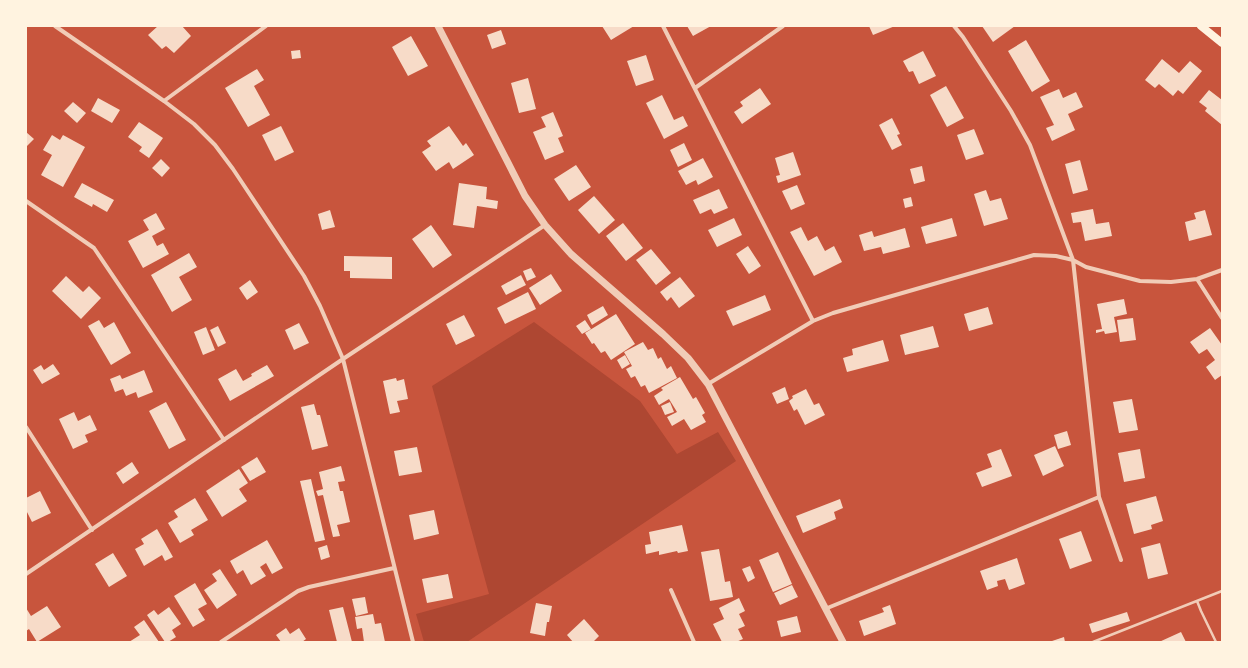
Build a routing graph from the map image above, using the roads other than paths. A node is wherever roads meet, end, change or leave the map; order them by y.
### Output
1 (55, 26) edge
2 (266, 26) edge
3 (438, 26) edge
4 (663, 26) edge
5 (783, 26) edge
6 (954, 26) edge
7 (1201, 26) edge
8 (1222, 43) edge
9 (695, 88) junction
10 (164, 100) junction
11 (26, 201) edge
12 (545, 225) junction
13 (1073, 260) junction
14 (1222, 270) edge
15 (1197, 279) junction
16 (1222, 318) edge
17 (812, 321) junction
18 (343, 359) junction
19 (708, 384) junction
20 (26, 427) edge
21 (224, 440) junction
22 (1099, 497) junction
23 (92, 530) junction
24 (1121, 560) dead end
25 (394, 568) junction
26 (26, 574) edge
27 (671, 590) dead end
28 (1222, 591) edge
29 (1197, 601) junction
30 (825, 609) junction
31 (220, 642) edge
32 (413, 642) edge
33 (694, 642) edge
34 (842, 642) edge
35 (1093, 642) edge
36 (1216, 642) edge

1 - 10 street
2 - 10 street
3 - 12 street
4 - 9 street
5 - 9 street
6 - 13 street
7 - 8 main road
9 - 17 street
10 - 18 street
11 - 21 street
12 - 18 street
12 - 19 street
13 - 15 street
13 - 17 street
13 - 22 street
14 - 15 street
15 - 16 street
17 - 19 street
18 - 21 street
18 - 25 street
19 - 30 street
20 - 23 street
21 - 23 street
22 - 24 street
22 - 30 street
23 - 26 street
25 - 31 street
25 - 32 street
27 - 33 street
28 - 29 lane
29 - 35 lane
29 - 36 lane
30 - 34 street

